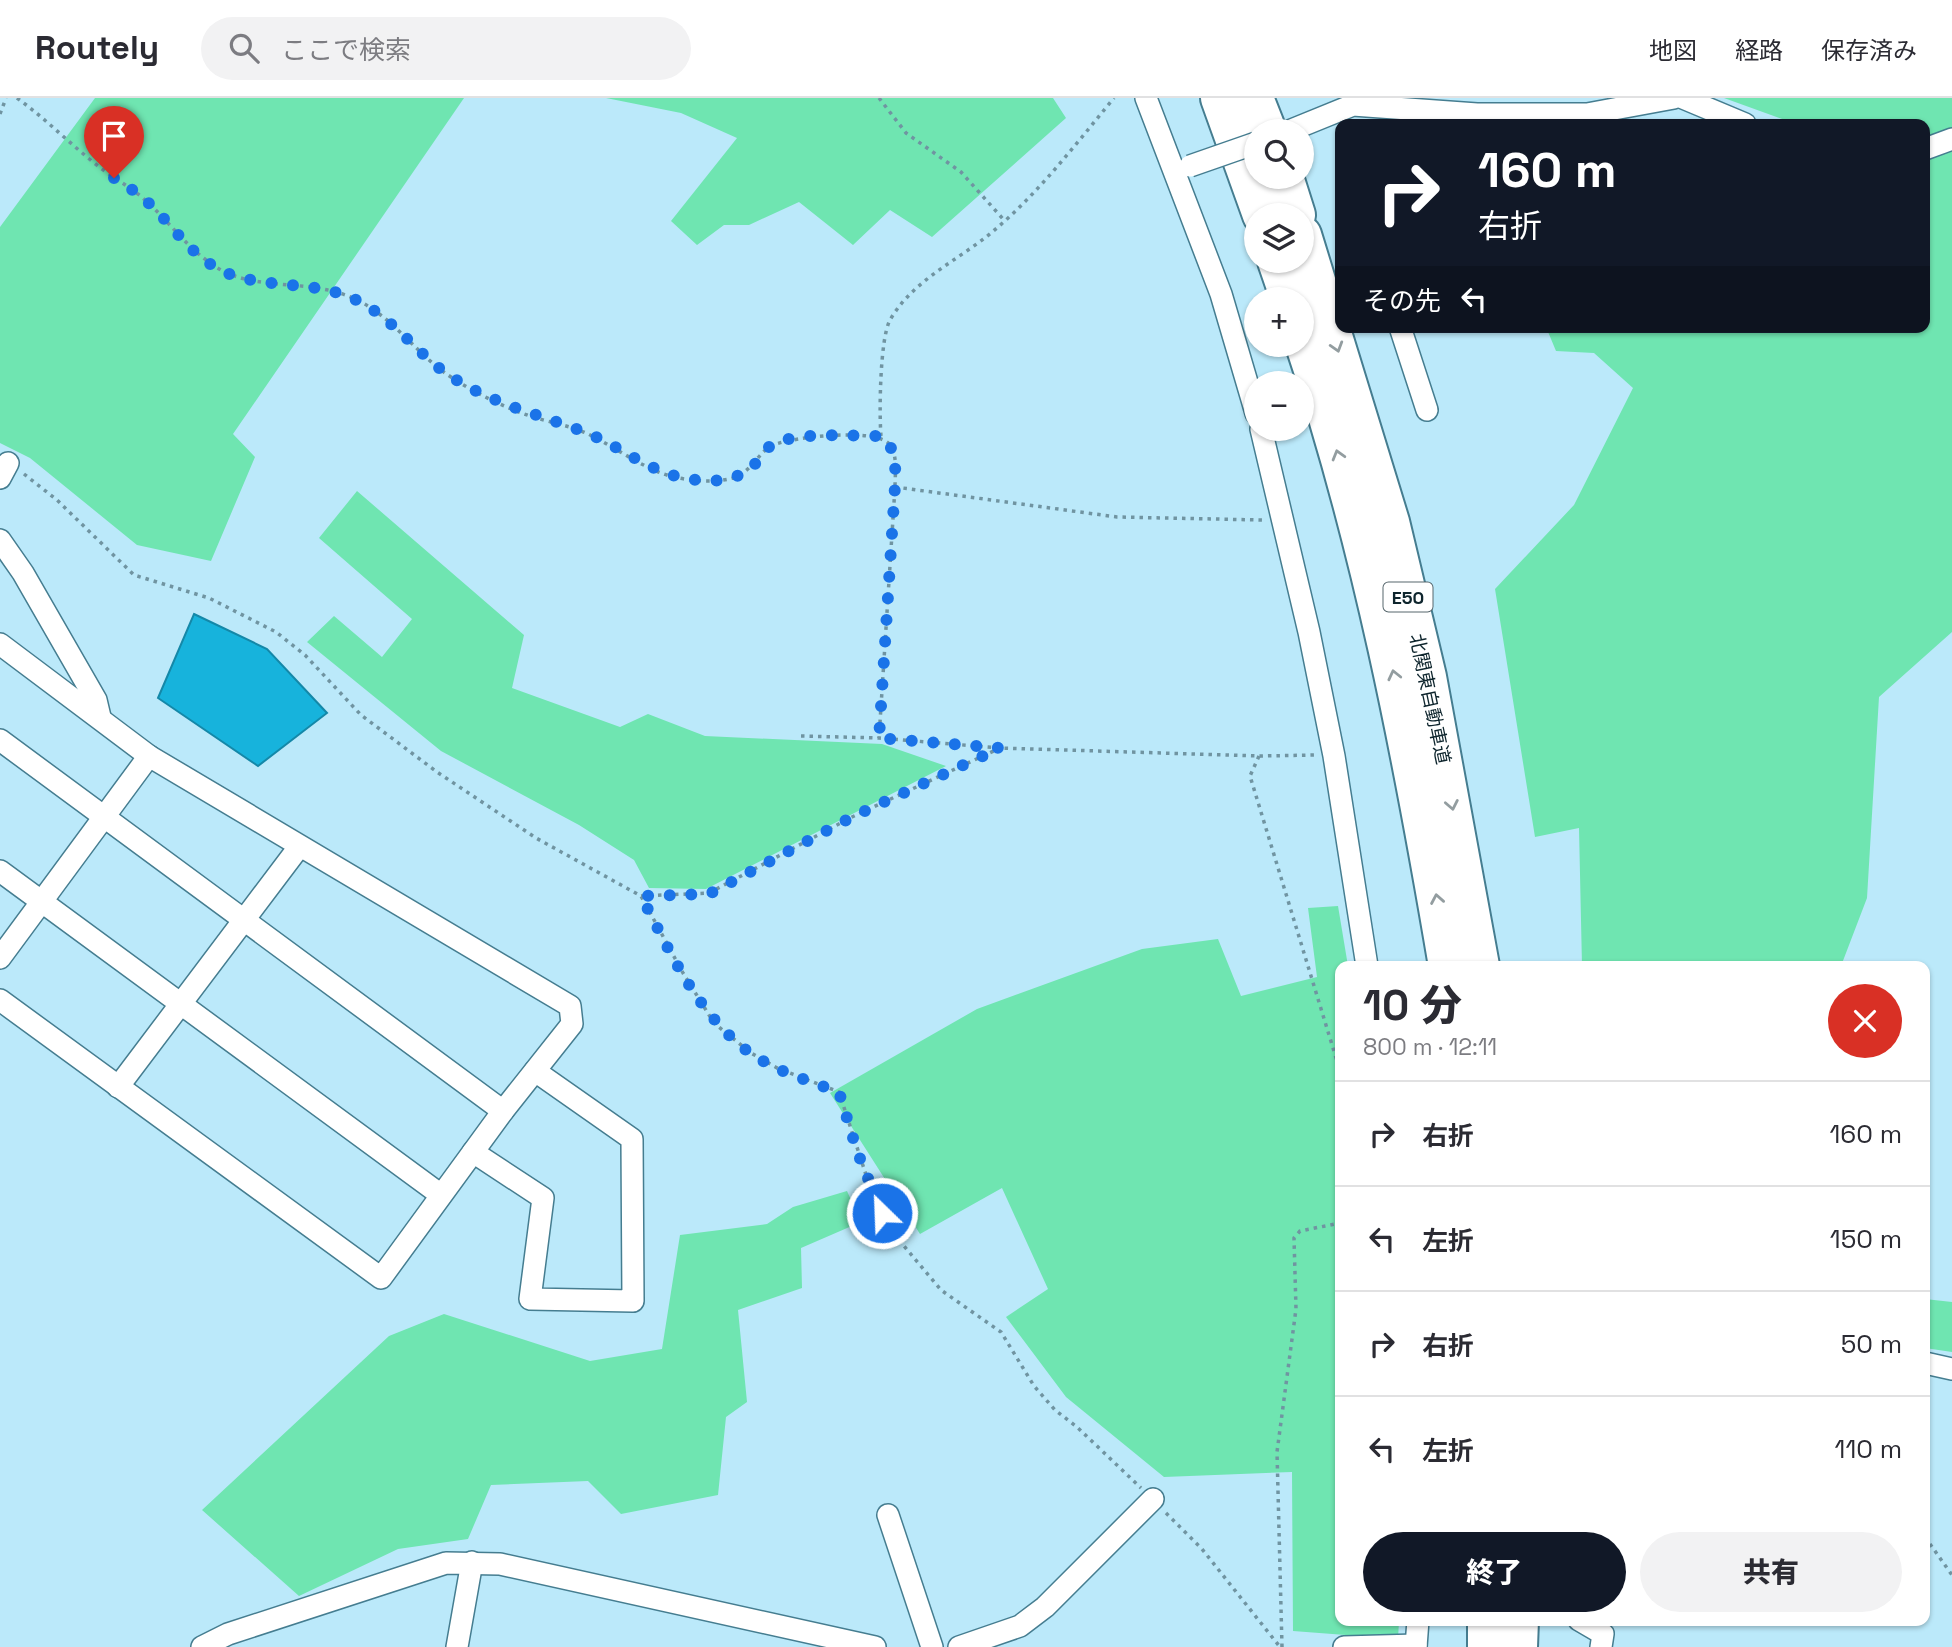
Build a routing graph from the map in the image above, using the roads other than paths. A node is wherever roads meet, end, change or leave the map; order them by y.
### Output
1 (1146, 98) edge
2 (1220, 98) edge
3 (1254, 98) edge
4 (1674, 98) edge
5 (1683, 98) edge
6 (1337, 113) edge
7 (1262, 119) edge
8 (1733, 119) edge
9 (1314, 122) edge
10 (1952, 139) edge
11 (1244, 147) edge
12 (1930, 147) edge
13 (1183, 169) junction
14 (1258, 203) edge
15 (1314, 273) edge
16 (1402, 333) edge
17 (1309, 357) edge
18 (1245, 371) edge
19 (1427, 410) dead end
20 (1264, 441) edge
21 (0, 540) edge
22 (0, 644) edge
23 (100, 717) junction
24 (0, 740) edge
25 (149, 756) junction
26 (105, 817) junction
27 (299, 847) junction
28 (0, 871) edge
29 (43, 902) junction
30 (243, 919) junction
31 (0, 958) edge
32 (1366, 961) edge
33 (1447, 961) edge
34 (1479, 961) edge
35 (0, 1000) edge
36 (181, 1004) junction
37 (535, 1071) junction
38 (118, 1087) junction
39 (503, 1111) junction
40 (473, 1152) junction
41 (442, 1195) junction
42 (1930, 1364) edge
43 (1952, 1368) edge
44 (1153, 1499) road end
45 (888, 1515) dead end
46 (472, 1562) junction
47 (1418, 1626) edge
48 (1487, 1626) edge
49 (1519, 1626) edge
50 (1591, 1626) edge
51 (1416, 1646) edge
52 (202, 1647) edge
53 (457, 1647) edge
54 (874, 1647) edge
55 (932, 1647) edge
56 (959, 1647) edge
57 (1344, 1647) edge
58 (1487, 1647) edge
59 (1518, 1647) edge
60 (1601, 1647) edge

1 - 13 street
2 - 14 highway
3 - 7 highway
4 - 6 street
5 - 8 street
6 - 9 street
10 - 12 street
11 - 13 street, bridge
13 - 18 street
15 -> 34 highway, 北関東自動車道 / E50
16 - 19 street
33 -> 17 highway, 北関東自動車道 / E50
20 - 32 street
21 - 23 street
22 - 23 street
23 - 25 street
24 - 26 street
25 - 26 street
25 - 27 street
26 - 29 street
26 - 30 street
27 - 30 street
27 - 37 street
28 - 29 street
29 - 31 street
29 - 36 street
30 - 36 street
30 - 39 street
35 - 38 street
36 - 38 street
36 - 41 street
37 - 39 street
37 - 40 street
38 - 41 street
39 - 40 street
40 - 41 street
42 - 43 street
44 - 56 street
45 - 55 street
46 - 52 street
46 - 53 street
46 - 54 street
47 - 51 street
48 - 58 highway
49 - 59 highway
50 - 60 street
51 - 57 street

